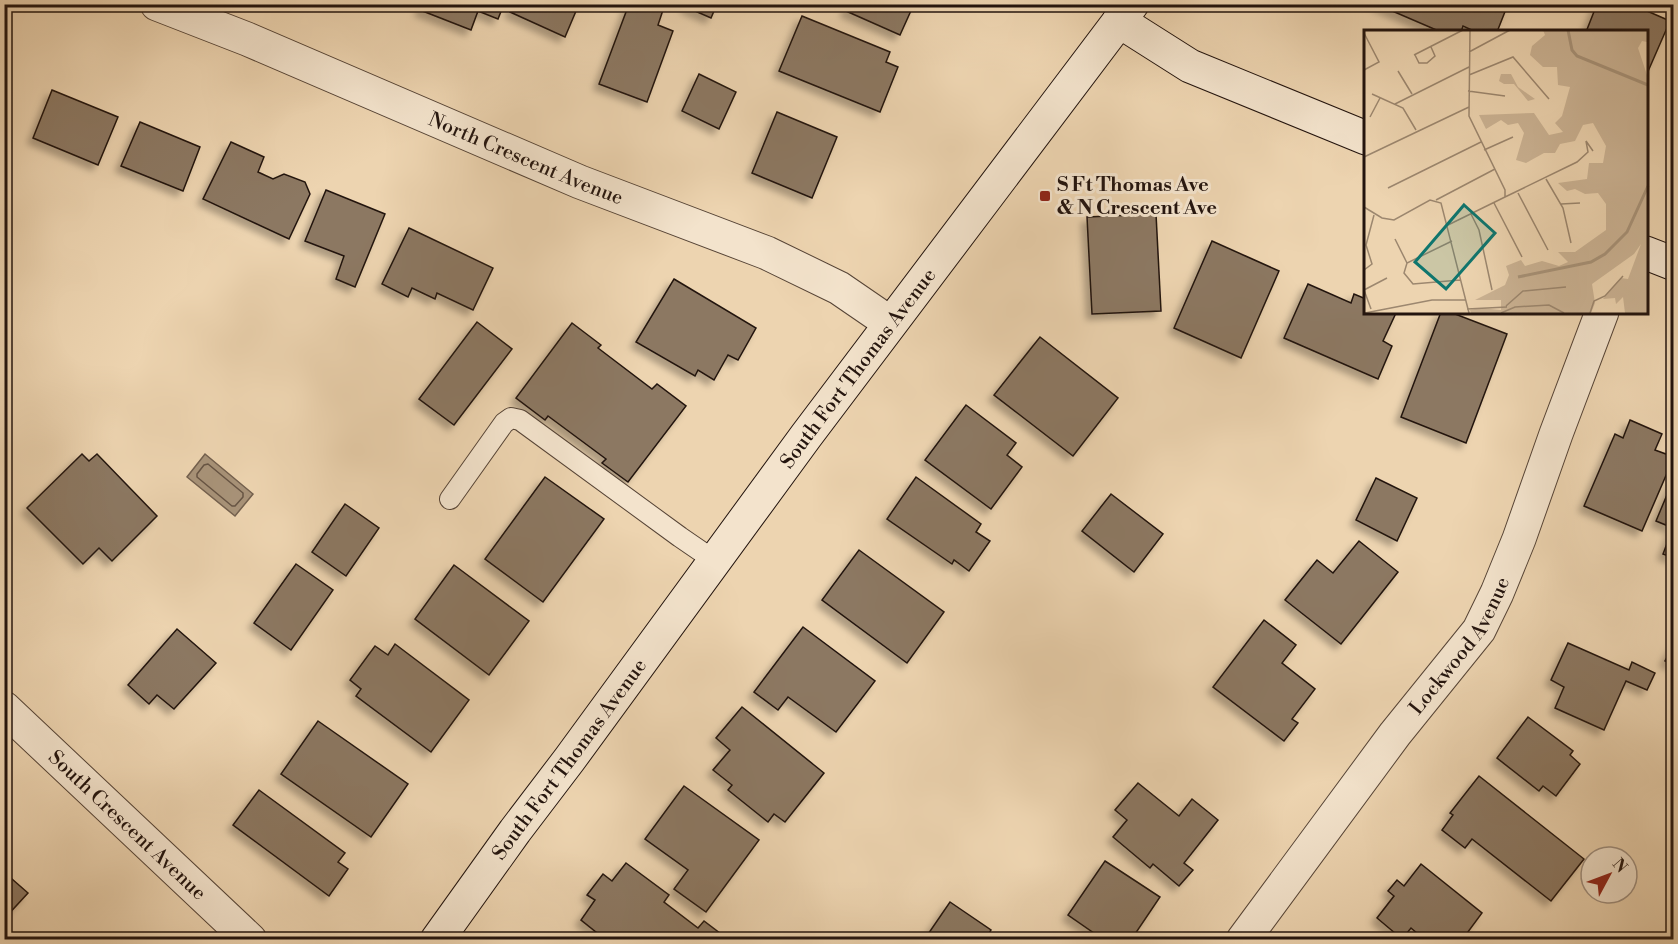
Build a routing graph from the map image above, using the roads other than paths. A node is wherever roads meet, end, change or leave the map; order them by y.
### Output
1 (157, 4) edge
2 (1125, 13) edge
3 (1364, 137) edge
4 (1648, 253) edge
5 (1674, 264) edge
6 (1601, 314) edge
7 (890, 323) junction
8 (450, 499) dead end
9 (715, 561) junction
10 (4, 708) edge
11 (250, 939) edge
12 (437, 939) edge
13 (1244, 939) edge

1 - 7 street, North Crescent Avenue
2 - 3 street, South Fort Thomas Avenue
2 - 7 street, South Fort Thomas Avenue
4 - 5 street
6 - 13 street, Lockwood Avenue
7 - 9 street, South Fort Thomas Avenue
8 - 9 lane
9 - 12 street, South Fort Thomas Avenue
10 - 11 street, South Crescent Avenue

